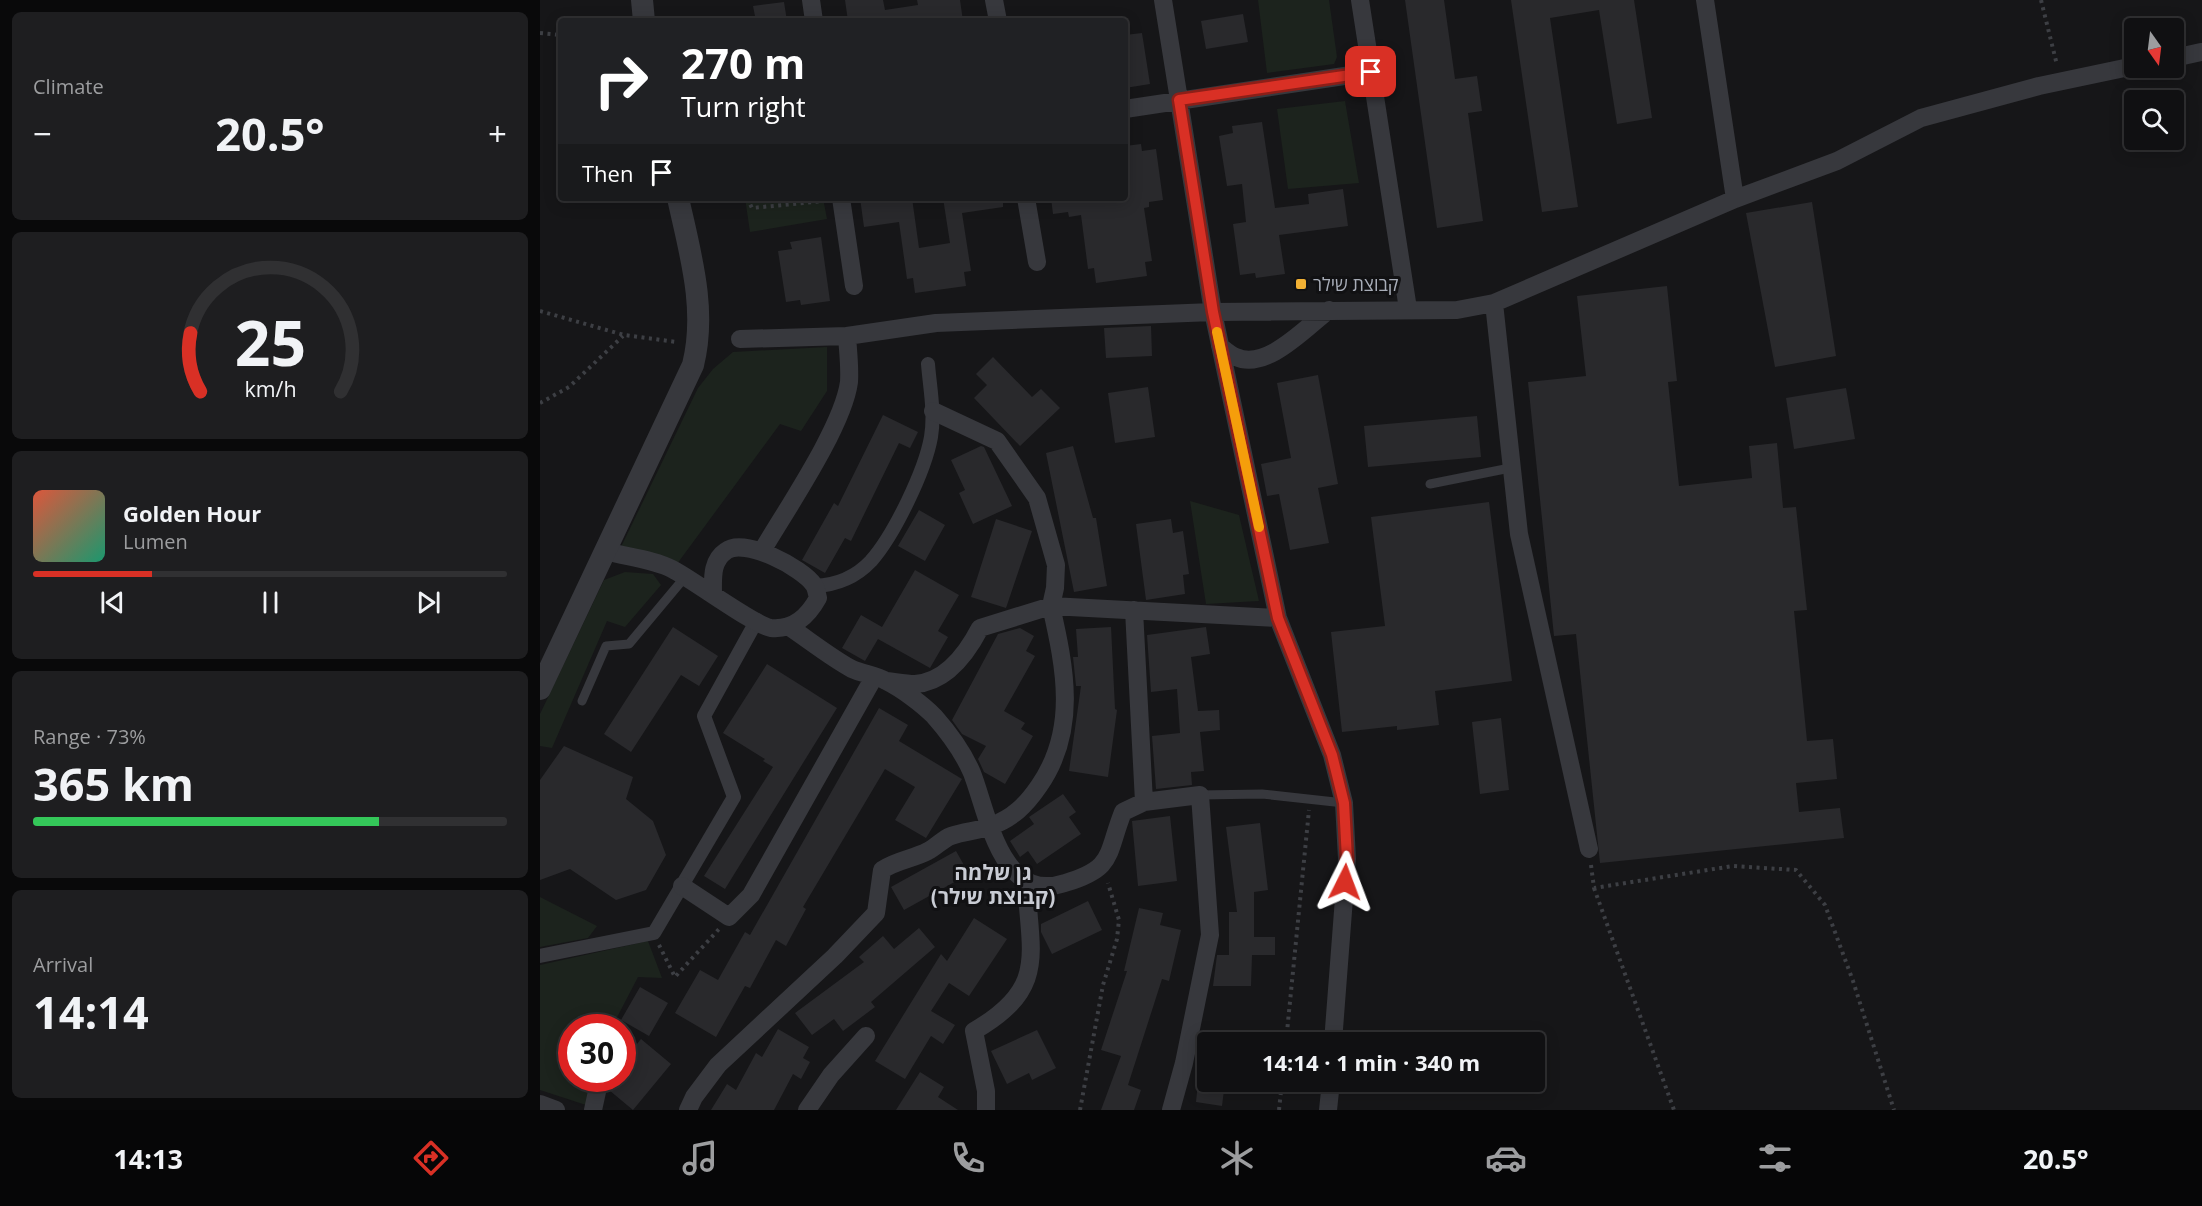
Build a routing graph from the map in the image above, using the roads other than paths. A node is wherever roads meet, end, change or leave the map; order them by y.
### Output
1 (642, 0) edge
2 (811, 0) edge
3 (994, 0) edge
4 (1163, 0) edge
5 (1360, 0) edge
6 (1705, 0) edge
7 (645, 18) edge
8 (814, 18) edge
9 (997, 18) edge
10 (2201, 52) edge
11 (2184, 56) edge
12 (2124, 68) edge
13 (1371, 72) junction
14 (1179, 100) junction
15 (1128, 108) edge
16 (1736, 199) junction
17 (679, 201) edge
18 (841, 201) edge
19 (1027, 201) edge
20 (1037, 262) dead end
21 (854, 286) dead end
22 (1494, 303) junction
23 (1408, 309) junction
24 (1329, 310) junction
25 (1213, 312) junction
26 (847, 336) junction
27 (740, 339) dead end
28 (1220, 346) junction
29 (928, 364) dead end
30 (933, 411) junction
31 (1510, 468) junction
32 (1430, 484) dead end
33 (606, 551) junction
34 (762, 552) junction
35 (685, 577) junction
36 (815, 585) junction
37 (713, 594) junction
38 (1051, 606) junction
39 (1134, 610) junction
40 (1278, 618) junction
41 (757, 620) junction
42 (788, 626) junction
43 (880, 679) junction
44 (540, 689) edge
45 (582, 701) dead end
46 (1200, 795) junction
47 (1144, 802) junction
48 (1344, 803) junction
49 (990, 827) junction
50 (1589, 849) road end
51 (1026, 881) junction
52 (682, 886) junction
53 (540, 956) edge
54 (1334, 1032) edge
55 (866, 1036) dead end
56 (597, 1092) edge
57 (1329, 1092) edge
58 (540, 1104) edge
59 (556, 1110) edge
60 (593, 1110) edge
61 (688, 1110) edge
62 (807, 1110) edge
63 (986, 1110) edge
64 (1171, 1110) edge
65 (1328, 1110) edge

1 - 7 street
2 - 8 street
3 - 9 street
4 - 14 street
5 - 13 street
6 - 16 street
10 - 11 street
12 - 16 street
13 - 14 street
13 - 23 street
14 - 15 street
14 - 25 street
16 - 22 street
17 - 33 street
18 - 21 street
19 - 20 street
22 - 23 street
22 - 31 street
23 - 24 street
24 - 25 street
24 - 28 street
25 - 26 street
25 - 28 street
26 - 27 street
26 - 34 street
28 - 40 street
29 - 30 street
30 - 36 street
30 - 38 street
31 - 32 lane
31 - 50 street
33 - 35 street
33 - 44 street
34 - 36 street
34 - 37 street
35 - 37 street
35 - 45 lane
36 - 42 street
37 - 41 street
38 - 39 street
38 - 43 street
38 - 49 street
39 - 40 street
39 - 47 street
40 - 48 street
41 - 42 street
41 - 52 street
42 - 43 street
43 - 49 street
43 - 52 street
46 - 47 street
46 - 48 lane
46 - 64 street
47 - 51 street
48 - 54 street
49 - 51 street
49 - 61 street
51 - 63 street
52 - 53 street
55 - 62 street
56 - 60 street
57 - 65 street
58 - 59 street

